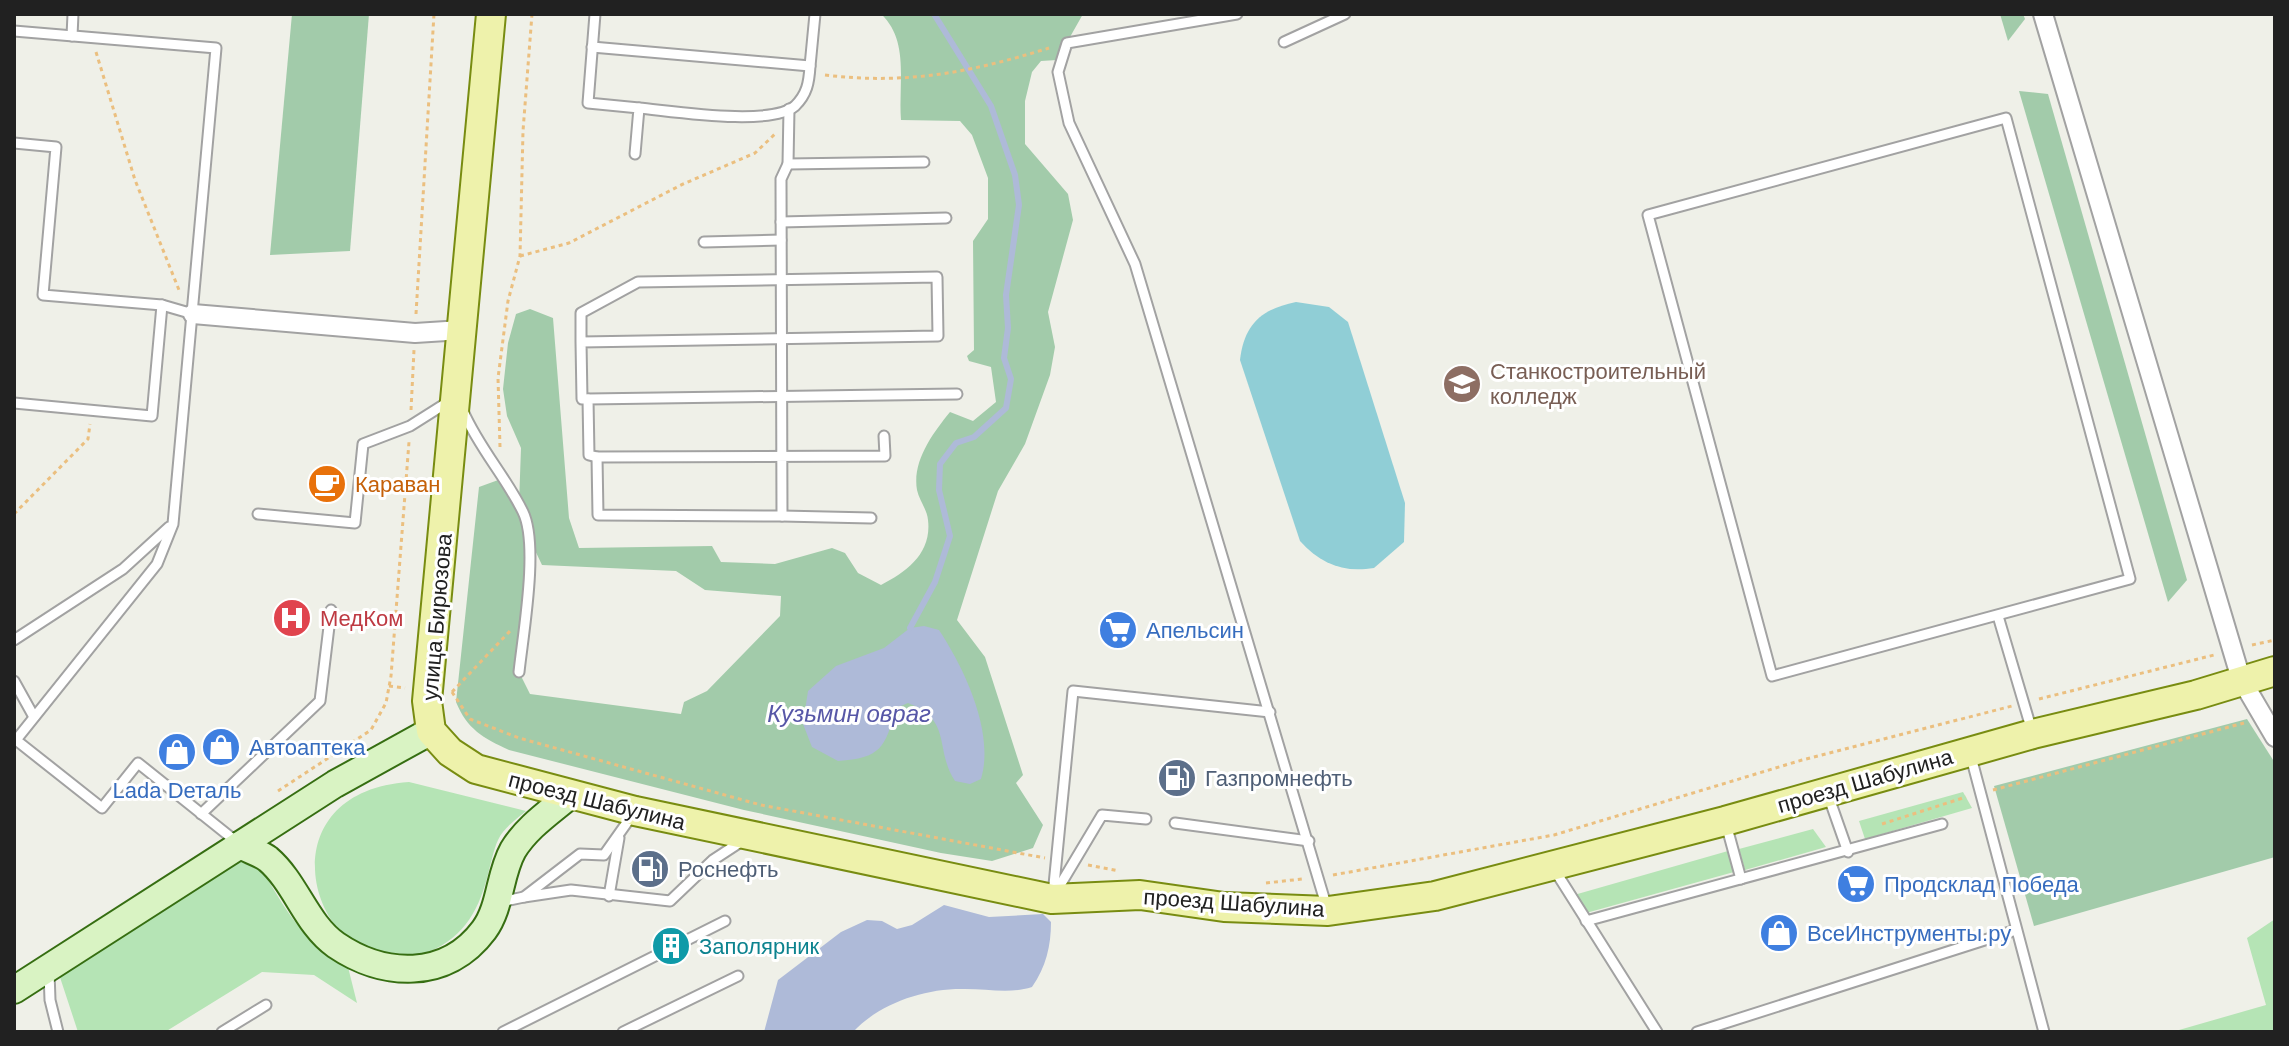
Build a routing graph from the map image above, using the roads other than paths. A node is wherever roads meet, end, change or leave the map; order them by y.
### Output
1 (73, 14) edge
2 (491, 14) edge
3 (595, 14) edge
4 (815, 14) edge
5 (1237, 14) edge
6 (1345, 14) edge
7 (2043, 14) edge
8 (14, 31) edge
9 (72, 36) junction
10 (1284, 42) dead end
11 (592, 47) junction
12 (810, 70) junction
13 (639, 108) junction
14 (789, 109) junction
15 (14, 143) edge
16 (635, 154) dead end
17 (924, 162) dead end
18 (788, 164) junction
19 (946, 218) dead end
20 (781, 222) junction
21 (781, 240) junction
22 (704, 242) dead end
23 (782, 280) junction
24 (162, 305) junction
25 (193, 314) junction
26 (462, 330) junction
27 (782, 339) junction
28 (581, 342) junction
29 (957, 394) dead end
30 (457, 397) junction
31 (782, 397) junction
32 (588, 399) junction
33 (14, 403) edge
34 (884, 436) dead end
35 (783, 456) junction
36 (597, 457) junction
37 (258, 514) dead end
38 (782, 516) junction
39 (871, 518) dead end
40 (173, 524) junction
41 (331, 610) dead end
42 (1998, 616) junction
43 (14, 640) edge
44 (2275, 671) edge
45 (519, 672) dead end
46 (2241, 679) junction
47 (14, 681) edge
48 (1270, 712) junction
49 (34, 717) junction
50 (431, 731) junction
51 (2033, 734) junction
52 (2275, 737) edge
53 (15, 740) edge
54 (1970, 752) junction
55 (1827, 791) junction
56 (570, 795) junction
57 (201, 814) junction
58 (1146, 819) dead end
59 (1725, 821) junction
60 (627, 823) junction
61 (1175, 823) dead end
62 (1942, 824) dead end
63 (748, 836) junction
64 (1309, 841) junction
65 (240, 845) junction
66 (1848, 852) junction
67 (1552, 864) junction
68 (1741, 879) junction
69 (609, 896) junction
70 (524, 897) junction
71 (1052, 899) junction
72 (497, 903) junction
73 (1328, 911) junction
74 (725, 921) dead end
75 (1586, 921) junction
76 (2016, 930) junction
77 (49, 968) junction
78 (738, 976) dead end
79 (14, 990) edge
80 (266, 1005) dead end
81 (58, 1032) edge
82 (222, 1032) edge
83 (503, 1032) edge
84 (623, 1032) edge
85 (1657, 1032) edge
86 (1697, 1032) edge
87 (2044, 1032) edge

1 - 9 lane
2 - 26 main road, улица Бирюзова
3 - 11 lane
4 - 12 lane
5 - 48 lane
6 - 10 lane
7 - 46 street
8 - 9 lane
9 - 25 lane
11 - 12 lane
11 - 13 lane
12 - 14 lane
13 - 14 lane
13 - 16 lane
14 - 18 lane
15 - 24 lane
17 - 18 lane
18 - 20 lane
19 - 20 lane
20 - 21 lane
21 - 22 lane
21 - 23 lane
23 - 27 lane
23 - 27 lane
23 - 28 lane
24 - 25 lane
24 - 33 lane
25 - 26 street
25 - 40 lane
26 - 30 main road, улица Бирюзова
27 - 28 lane
27 - 31 lane
28 - 32 lane
29 - 31 lane
30 - 37 lane
30 - 45 lane
30 - 50 main road, улица Бирюзова
31 - 32 lane
31 - 35 lane
32 - 36 lane
34 - 35 lane
35 - 36 lane
35 - 38 lane
36 - 38 lane
38 - 39 lane
40 - 43 lane
40 - 49 lane
41 - 57 lane
42 - 42 lane
42 - 51 lane
44 - 46 main road, проезд Шабулина
46 - 51 main road, проезд Шабулина
46 - 52 street
47 - 49 lane
48 - 64 lane
48 - 71 lane
49 - 53 lane
50 - 56 main road, проезд Шабулина
50 - 65 main road, улица Бирюзова
51 - 54 main road, проезд Шабулина
53 - 57 lane
54 - 55 main road, проезд Шабулина
54 - 76 lane
55 - 59 main road, проезд Шабулина
55 - 66 lane
56 - 60 main road, проезд Шабулина
56 - 72 main road
57 - 65 lane
58 - 71 lane
59 - 67 main road, проезд Шабулина
59 - 68 lane
60 - 63 main road, проезд Шабулина
60 - 69 lane
60 - 70 lane
61 - 64 lane
62 - 66 lane
63 - 69 lane
63 - 71 main road, проезд Шабулина
64 - 73 lane
65 - 72 main road
65 - 77 main road, улица Бирюзова
66 - 68 lane
67 - 73 main road, проезд Шабулина
67 - 75 lane
68 - 75 lane
69 - 70 lane
70 - 72 lane
71 - 73 main road, проезд Шабулина
74 - 83 lane
75 - 85 lane
76 - 86 lane
76 - 87 lane
77 - 79 main road, улица Бирюзова
77 - 81 lane
78 - 84 lane
80 - 82 lane

